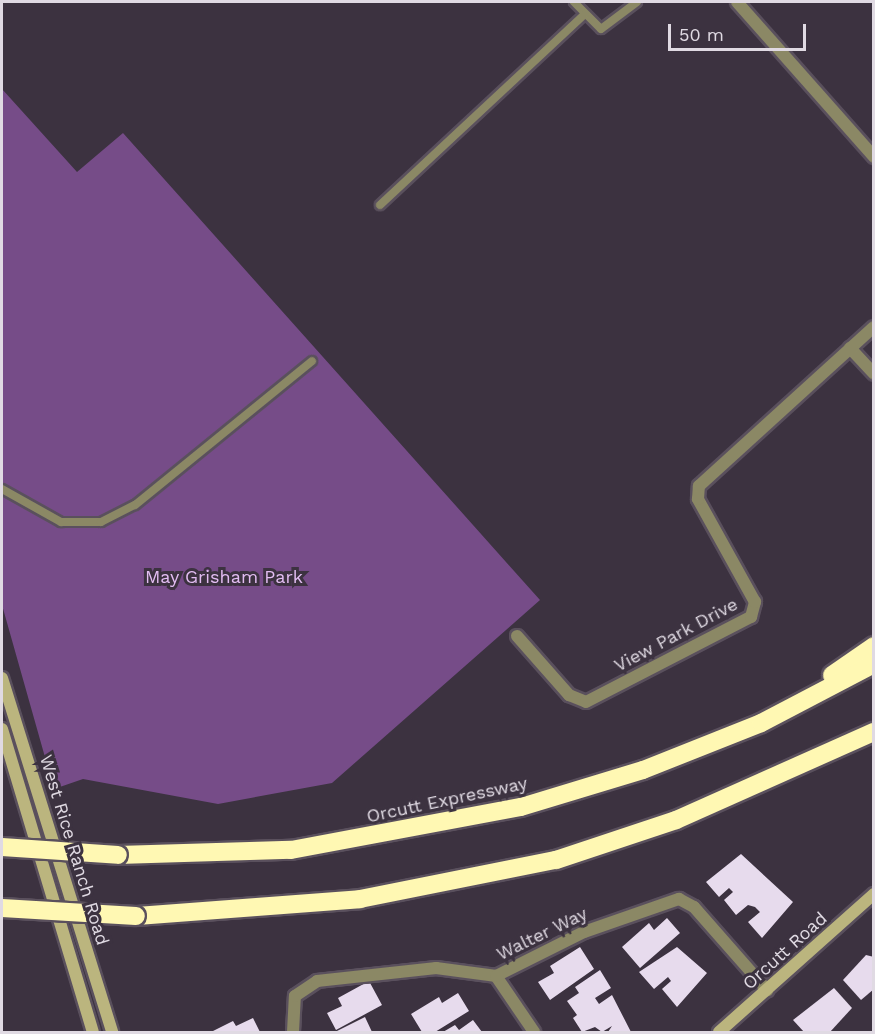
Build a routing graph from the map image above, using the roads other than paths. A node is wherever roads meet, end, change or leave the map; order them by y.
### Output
1 (574, 2) edge
2 (637, 2) edge
3 (737, 2) edge
4 (585, 14) junction
5 (872, 151) edge
6 (380, 204) dead end
7 (873, 327) edge
8 (850, 348) junction
9 (312, 361) dead end
10 (873, 374) edge
11 (2, 489) edge
12 (518, 636) dead end
13 (873, 646) edge
14 (873, 664) edge
15 (2, 678) edge
16 (761, 723) junction
17 (2, 729) edge
18 (873, 732) edge
19 (2, 847) edge
20 (873, 894) edge
21 (2, 908) edge
22 (496, 976) junction
23 (767, 990) junction
24 (93, 1032) edge
25 (112, 1032) edge
26 (293, 1032) edge
27 (534, 1032) edge
28 (719, 1032) edge

1 - 4 lane
2 - 4 lane
3 - 5 street
4 - 6 lane
7 - 8 street, View Park Drive
8 - 10 street
8 - 12 street, View Park Drive
9 - 11 lane
13 - 16 highway
14 - 16 highway, Orcutt Expressway
15 - 25 main road, West Rice Ranch Road
16 - 19 highway, Orcutt Expressway, bridge
17 - 24 main road, West Rice Ranch Road
18 - 21 highway, bridge
20 - 23 main road, Orcutt Road
22 - 23 street, Walter Way
22 - 26 street, Walter Way
22 - 27 street
23 - 28 main road, Orcutt Road

